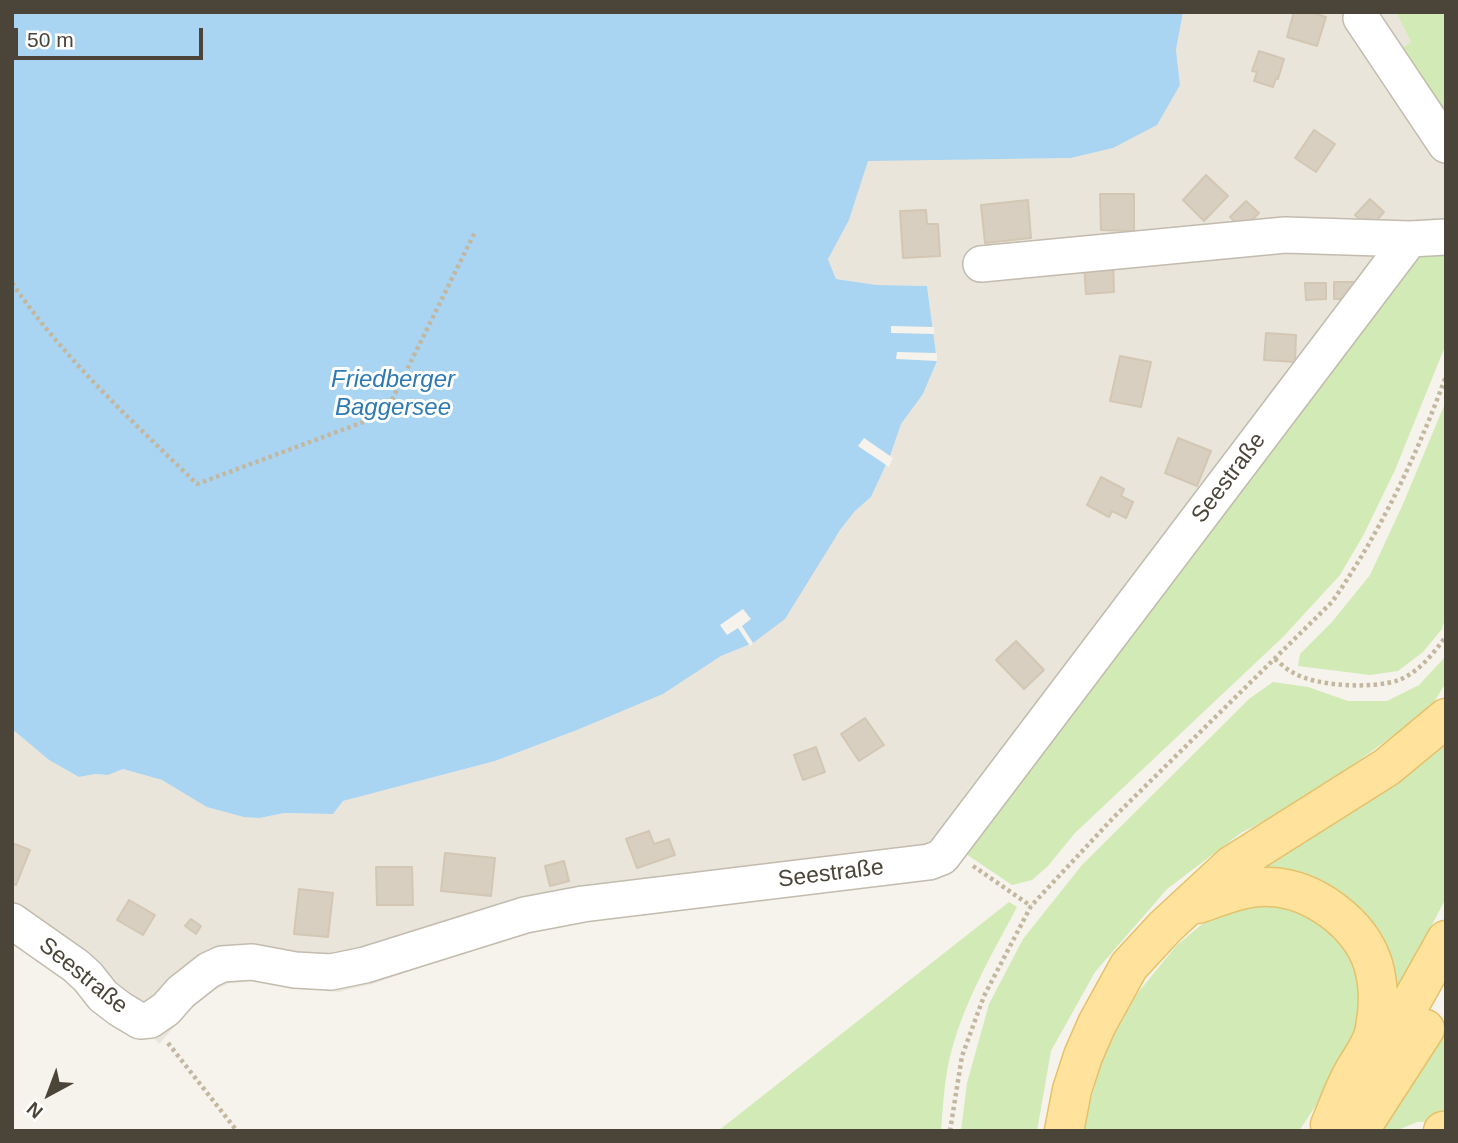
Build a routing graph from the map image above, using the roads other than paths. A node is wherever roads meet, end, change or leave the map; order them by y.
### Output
1 (1361, 18) dead end
2 (1446, 145) edge
3 (1446, 237) edge
4 (1410, 239) junction
5 (981, 264) dead end
6 (1446, 718) edge
7 (1189, 907) junction
8 (12, 921) edge
9 (1446, 940) edge
10 (1446, 994) edge
11 (1338, 1129) edge
12 (1064, 1131) edge

1 - 2 street
3 - 4 street
4 - 5 street
4 - 8 street, Seestraße
6 - 7 main road
7 - 11 main road
7 - 12 main road
9 - 11 main road
10 - 11 main road

